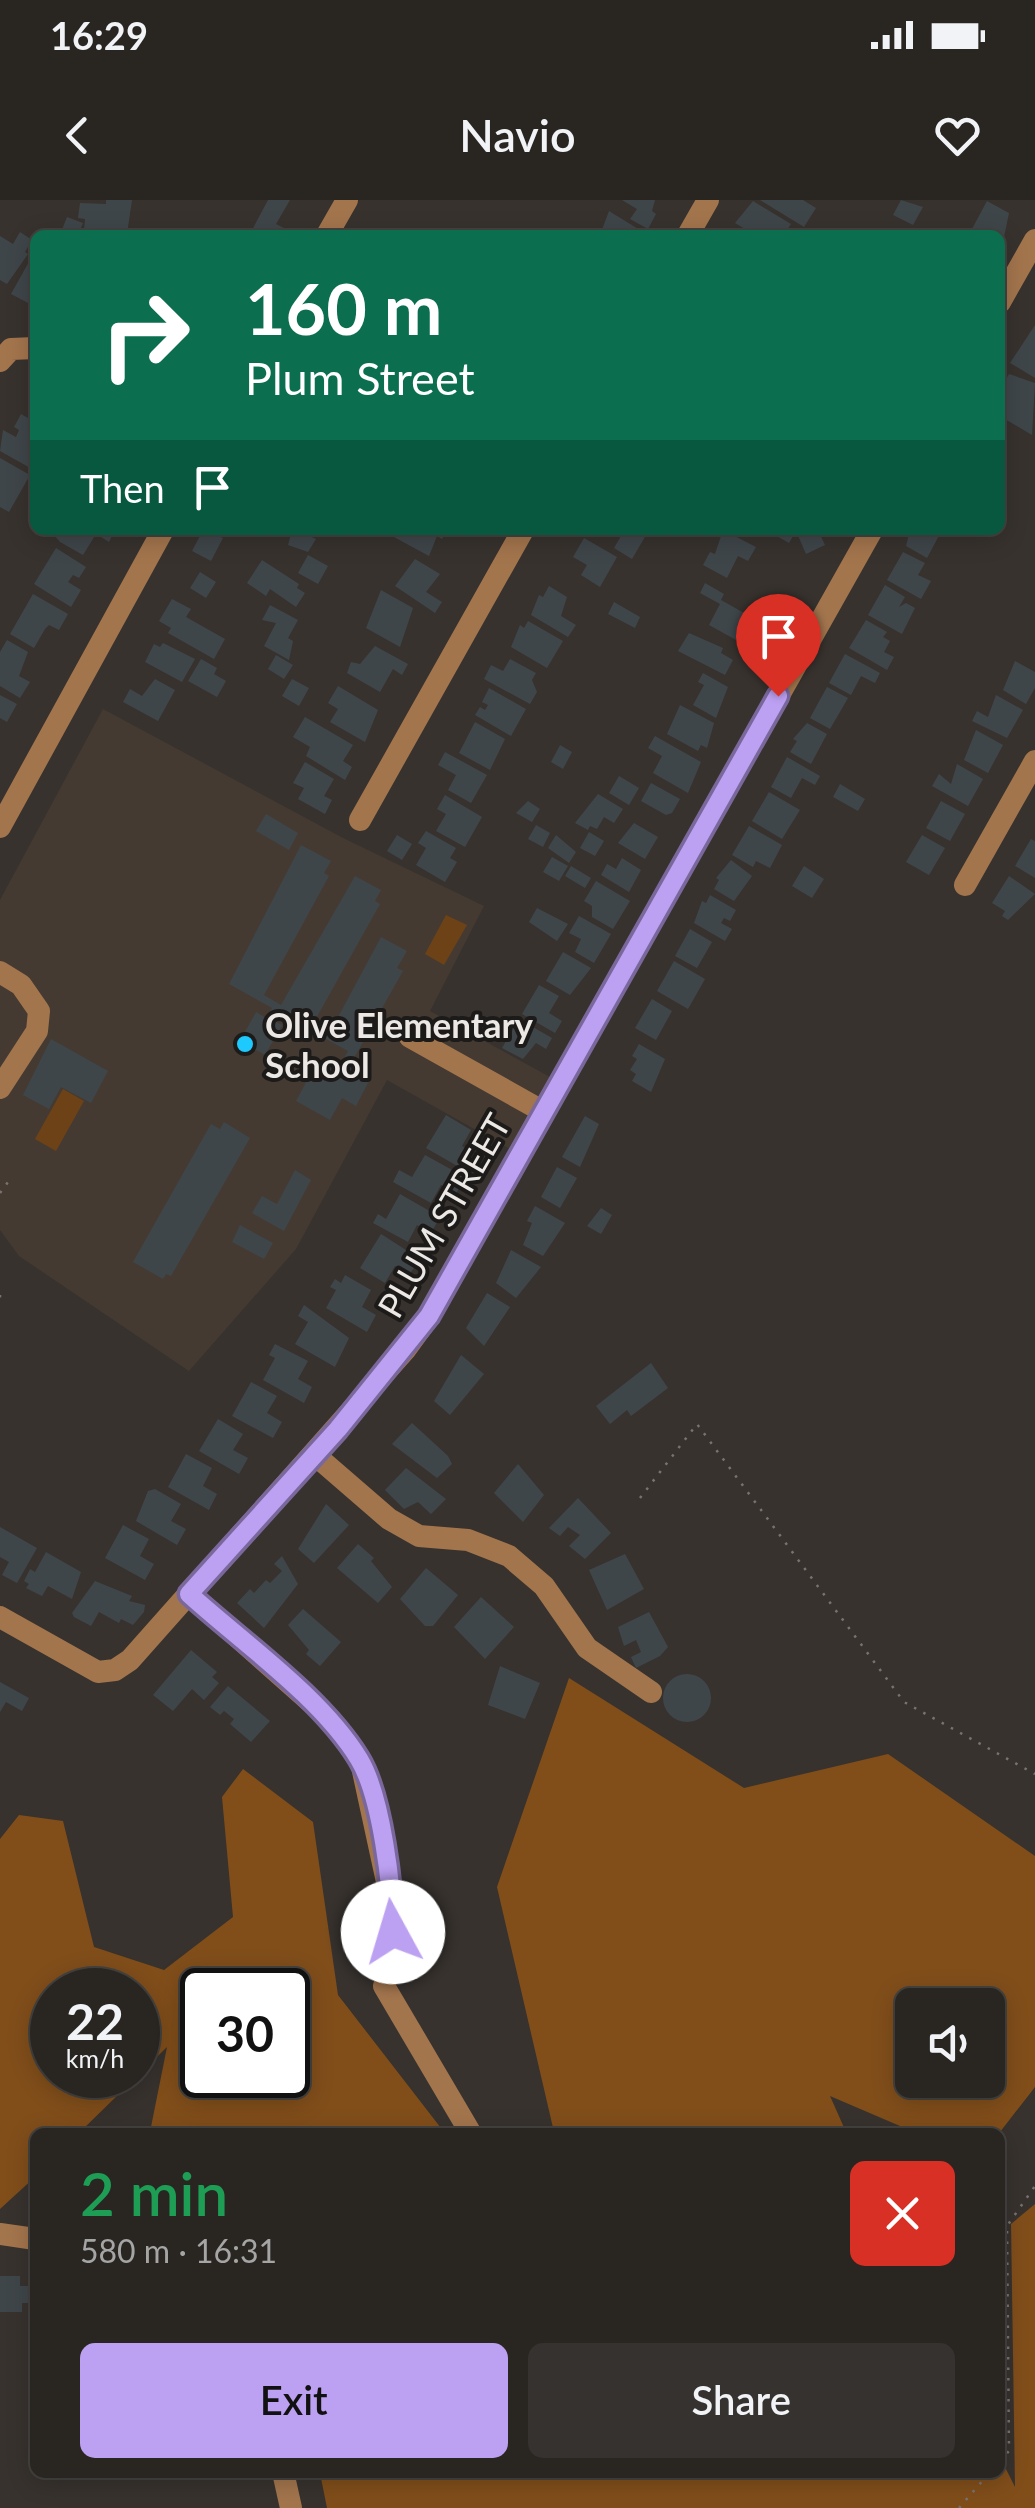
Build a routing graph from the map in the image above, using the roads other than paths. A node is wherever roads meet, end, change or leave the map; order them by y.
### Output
1 (347, 200) edge
2 (708, 200) edge
3 (330, 230) edge
4 (691, 230) edge
5 (1035, 240) edge
6 (1005, 293) edge
7 (4, 347) edge
8 (30, 348) edge
9 (160, 535) edge
10 (520, 535) edge
11 (869, 535) edge
12 (1035, 760) edge
13 (360, 820) dead end
14 (0, 827) edge
15 (964, 886) dead end
16 (0, 972) edge
17 (410, 1037) dead end
18 (0, 1088) edge
19 (544, 1112) junction
20 (315, 1455) junction
21 (189, 1594) junction
22 (0, 1617) edge
23 (651, 1692) dead end
24 (468, 2128) edge
25 (0, 2234) edge
26 (30, 2238) edge
27 (284, 2478) edge
28 (291, 2508) edge

1 - 3 street
2 - 4 street
5 - 6 street
7 - 8 street
9 - 14 street
10 - 13 street
11 - 19 street, PLUM STREET
12 - 15 street
16 - 18 street
17 - 19 street
19 - 20 street, PLUM STREET
20 - 21 street, PLUM STREET
20 - 23 street
21 - 22 street, PLUM STREET
21 - 24 street
25 - 26 street
27 - 28 street

